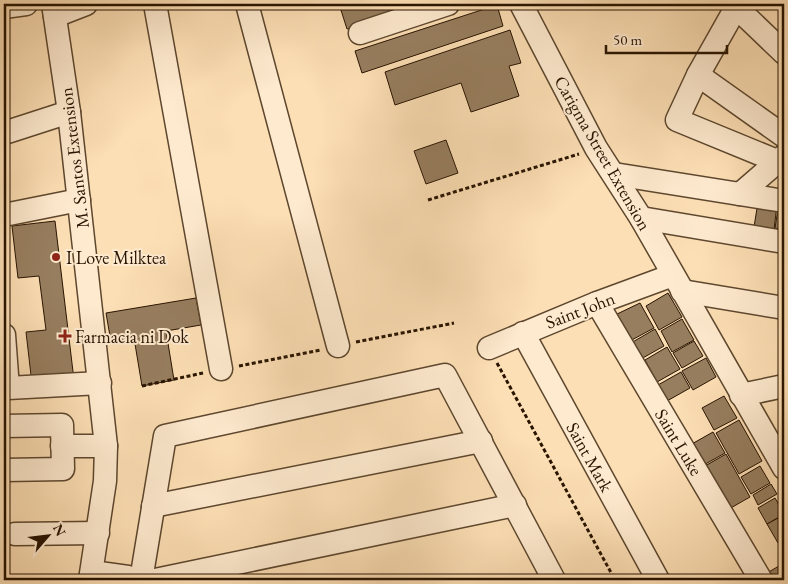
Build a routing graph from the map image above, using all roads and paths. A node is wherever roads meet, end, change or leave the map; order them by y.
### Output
1 (26, 4) edge
2 (86, 4) edge
3 (155, 4) edge
4 (247, 4) edge
5 (448, 4) edge
6 (521, 4) edge
7 (737, 6) edge
8 (4, 7) edge
9 (54, 10) edge
10 (360, 32) dead end
11 (784, 53) edge
12 (698, 75) junction
13 (69, 112) junction
14 (4, 133) edge
15 (784, 136) edge
16 (596, 148) junction
17 (781, 159) edge
18 (614, 174) junction
19 (740, 194) junction
20 (79, 200) junction
21 (428, 200) dead end
22 (784, 201) edge
23 (4, 215) edge
24 (641, 218) junction
25 (784, 242) edge
26 (677, 283) junction
27 (597, 303) junction
28 (784, 308) edge
29 (454, 323) dead end
30 (523, 333) junction
31 (4, 345) edge
32 (338, 346) junction
33 (489, 348) joint
34 (221, 370) junction
35 (100, 383) junction
36 (142, 386) dead end
37 (784, 386) edge
38 (741, 395) junction
39 (4, 426) edge
40 (481, 441) junction
41 (62, 446) junction
42 (106, 446) junction
43 (784, 468) edge
44 (4, 470) edge
45 (515, 505) junction
46 (154, 506) junction
47 (98, 533) junction
48 (15, 534) dead end
49 (91, 576) edge
50 (134, 580) edge
51 (141, 580) edge
52 (155, 580) edge
53 (550, 580) edge
54 (614, 580) edge
55 (658, 580) edge
56 (761, 580) edge

1 - 8 street
2 - 9 street
3 - 34 street
4 - 32 street
5 - 10 street
6 - 16 street, Carigma Street Extension
7 - 11 street
7 - 12 street
9 - 13 street, M. Santos Extension
12 - 15 street
12 - 17 street
13 - 14 street
13 - 20 street, M. Santos Extension
16 - 18 street, Carigma Street Extension
16 - 21 path
17 - 19 street
18 - 19 street
18 - 24 street, Carigma Street Extension
19 - 22 street
20 - 23 street
20 - 35 street, M. Santos Extension
24 - 25 street
24 - 26 street, Carigma Street Extension
26 - 27 street, Saint John
26 - 28 street
26 - 38 street, Carigma Street Extension
27 - 30 street, Saint John
27 - 56 street, Saint Luke
29 - 32 path
30 - 33 street, Saint John
30 - 55 street, Saint Mark
31 - 35 street
32 - 34 path
33 - 54 path
34 - 36 path
35 - 42 street, M. Santos Extension
37 - 38 street
38 - 43 street, Carigma Street Extension
39 - 41 street
40 - 45 street
40 - 46 street
40 - 46 street
41 - 42 street
41 - 44 street
42 - 47 street, M. Santos Extension
45 - 52 street
45 - 53 street
46 - 51 street
47 - 48 street
47 - 49 street, M. Santos Extension
49 - 50 street

